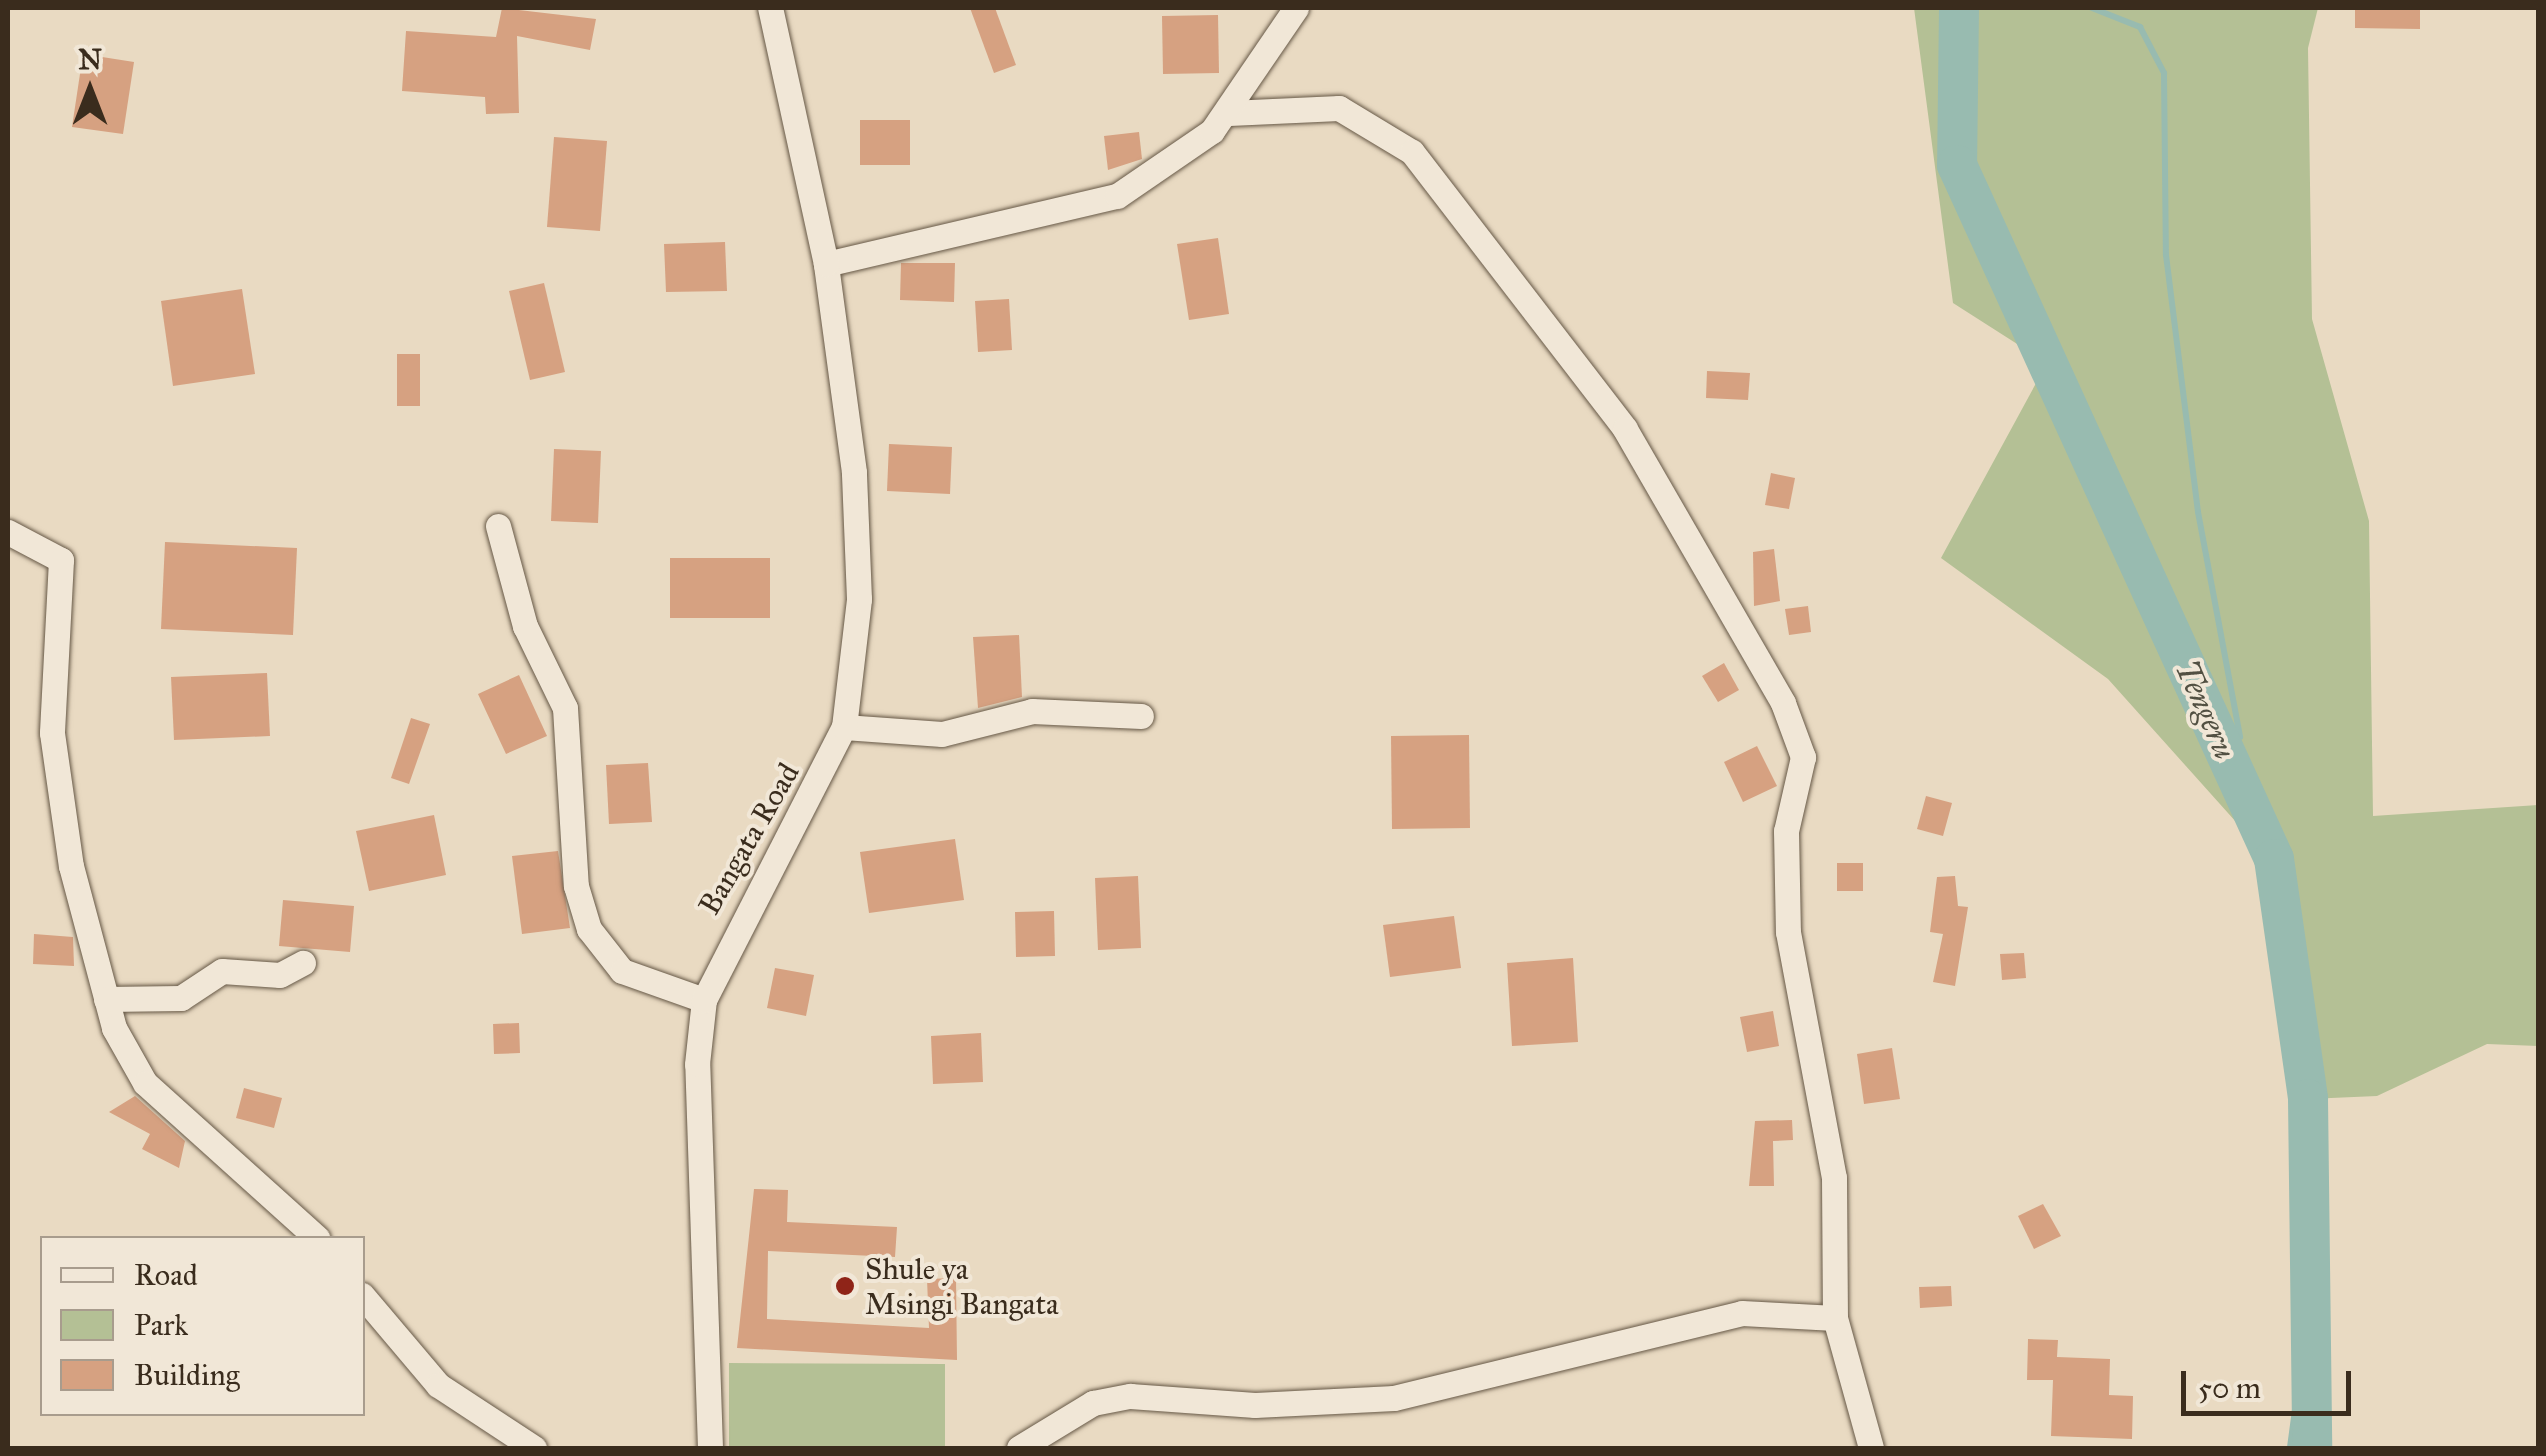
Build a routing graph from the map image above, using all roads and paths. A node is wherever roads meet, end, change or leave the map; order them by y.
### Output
1 (770, 8) edge
2 (1296, 8) edge
3 (1229, 113) junction
4 (826, 264) junction
5 (498, 526) dead end
6 (8, 532) edge
7 (1141, 716) dead end
8 (844, 727) junction
9 (302, 963) dead end
10 (106, 999) junction
11 (704, 1000) junction
12 (315, 1236) edge
13 (365, 1298) edge
14 (1835, 1318) junction
15 (534, 1448) edge
16 (710, 1448) edge
17 (1019, 1448) edge
18 (1871, 1448) edge

1 - 4 street, Bangata Road
2 - 3 street
3 - 4 street
3 - 14 street
4 - 8 street, Bangata Road
5 - 11 street
6 - 10 street
7 - 8 street
8 - 11 street, Bangata Road
9 - 10 street
10 - 12 street
11 - 16 street, Bangata Road
13 - 15 street
14 - 17 street
14 - 18 street

